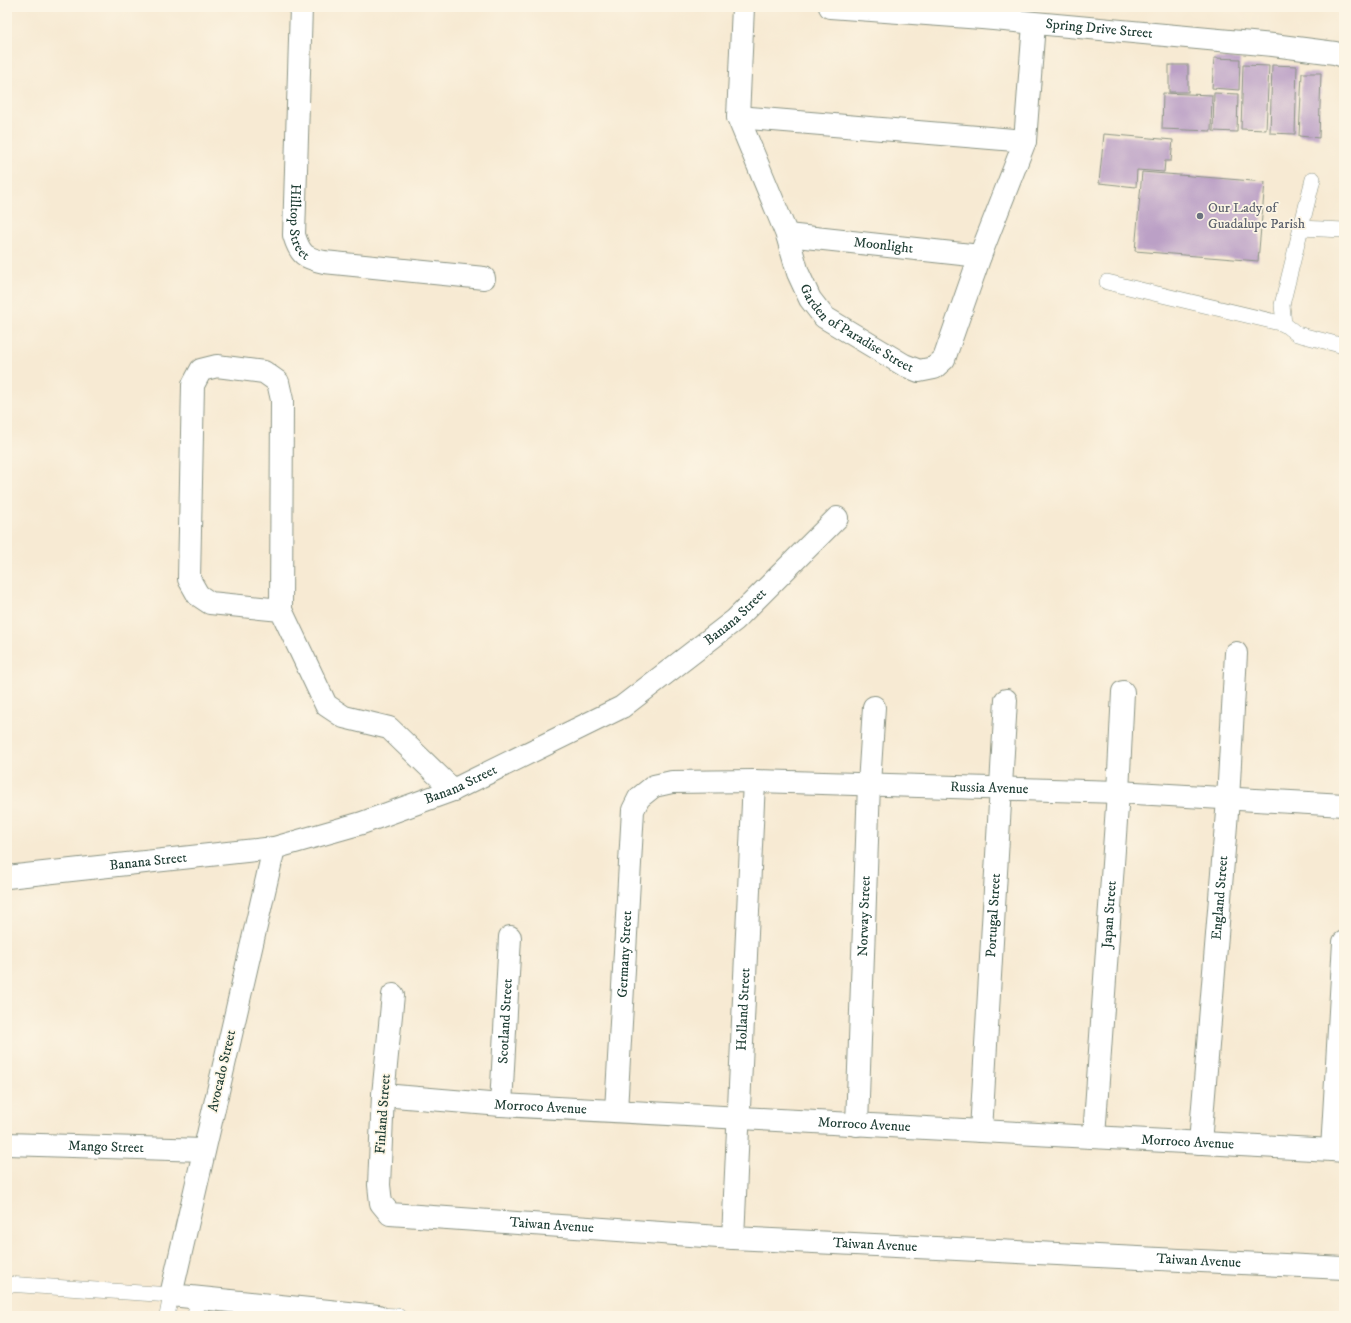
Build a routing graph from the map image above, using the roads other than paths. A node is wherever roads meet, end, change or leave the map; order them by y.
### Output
1 (301, 7) edge
2 (742, 7) edge
3 (830, 7) edge
4 (855, 8) edge
5 (982, 13) edge
6 (1034, 24) junction
7 (1344, 56) edge
8 (738, 117) junction
9 (1025, 140) junction
10 (1313, 179) dead end
11 (1300, 228) junction
12 (1344, 230) edge
13 (788, 234) junction
14 (980, 256) junction
15 (484, 278) dead end
16 (1107, 282) dead end
17 (1284, 324) junction
18 (1344, 346) edge
19 (837, 518) dead end
20 (281, 610) junction
21 (1236, 653) dead end
22 (1123, 692) dead end
23 (1006, 700) dead end
24 (874, 707) dead end
25 (754, 781) junction
26 (869, 784) junction
27 (1001, 788) junction
28 (453, 790) junction
29 (1118, 792) junction
30 (639, 798) joint
31 (1228, 800) junction
32 (1344, 805) edge
33 (274, 848) junction
34 (7, 877) edge
35 (510, 937) dead end
36 (1344, 942) edge
37 (393, 995) dead end
38 (383, 1095) junction
39 (501, 1105) junction
40 (616, 1111) junction
41 (739, 1118) junction
42 (857, 1124) junction
43 (981, 1131) junction
44 (1094, 1137) junction
45 (1200, 1143) junction
46 (7, 1144) edge
47 (204, 1150) junction
48 (1338, 1151) edge
49 (406, 1216) joint
50 (733, 1238) junction
51 (1344, 1268) edge
52 (7, 1284) edge
53 (172, 1295) junction
54 (197, 1307) edge
55 (167, 1316) edge
56 (385, 1316) edge

1 - 15 street, Hilltop Street
2 - 8 street, Garden of Paradise Street
3 - 4 street, Spring Drive Street
4 - 5 street, Spring Drive Street
5 - 6 street, Spring Drive Street
6 - 7 street, Spring Drive Street
6 - 9 street, Garden of Paradise Street
8 - 9 street
8 - 13 street, Garden of Paradise Street
9 - 14 street, Garden of Paradise Street
10 - 11 lane
11 - 12 lane
11 - 17 lane
13 - 14 street, Moonlight
13 - 14 street, Garden of Paradise Street
16 - 17 lane
17 - 18 lane
19 - 28 street, Banana Street
20 - 20 street
20 - 28 street
21 - 31 street, England Street
22 - 29 street, Japan Street
23 - 27 street, Portugal Street
24 - 26 street, Norway Street
25 - 26 street, Russia Avenue
25 - 30 street, Russia Avenue
25 - 41 street, Holland Street
26 - 27 street, Russia Avenue
26 - 42 street, Norway Street
27 - 29 street, Russia Avenue
27 - 43 street, Portugal Street
28 - 33 street, Banana Street
29 - 31 street, Russia Avenue
29 - 44 street, Japan Street
30 - 40 street, Germany Street
31 - 32 street, Russia Avenue
31 - 45 street, England Street
33 - 34 street, Banana Street
33 - 47 street, Avocado Street
35 - 39 street, Scotland Street
36 - 48 street
37 - 38 street, Finland Street
38 - 39 street, Morroco Avenue
38 - 49 street, Finland Street
39 - 40 street, Morroco Avenue
40 - 41 street, Morroco Avenue
41 - 42 street, Morroco Avenue
41 - 50 street, Holland Street
42 - 43 street, Morroco Avenue
43 - 44 street, Morroco Avenue
44 - 45 street, Morroco Avenue
45 - 48 street, Morroco Avenue
46 - 47 street, Mango Street
47 - 53 street, Avocado Street
49 - 50 street, Taiwan Avenue
50 - 51 street, Taiwan Avenue
52 - 53 lane
53 - 54 street
53 - 55 lane
54 - 56 street

